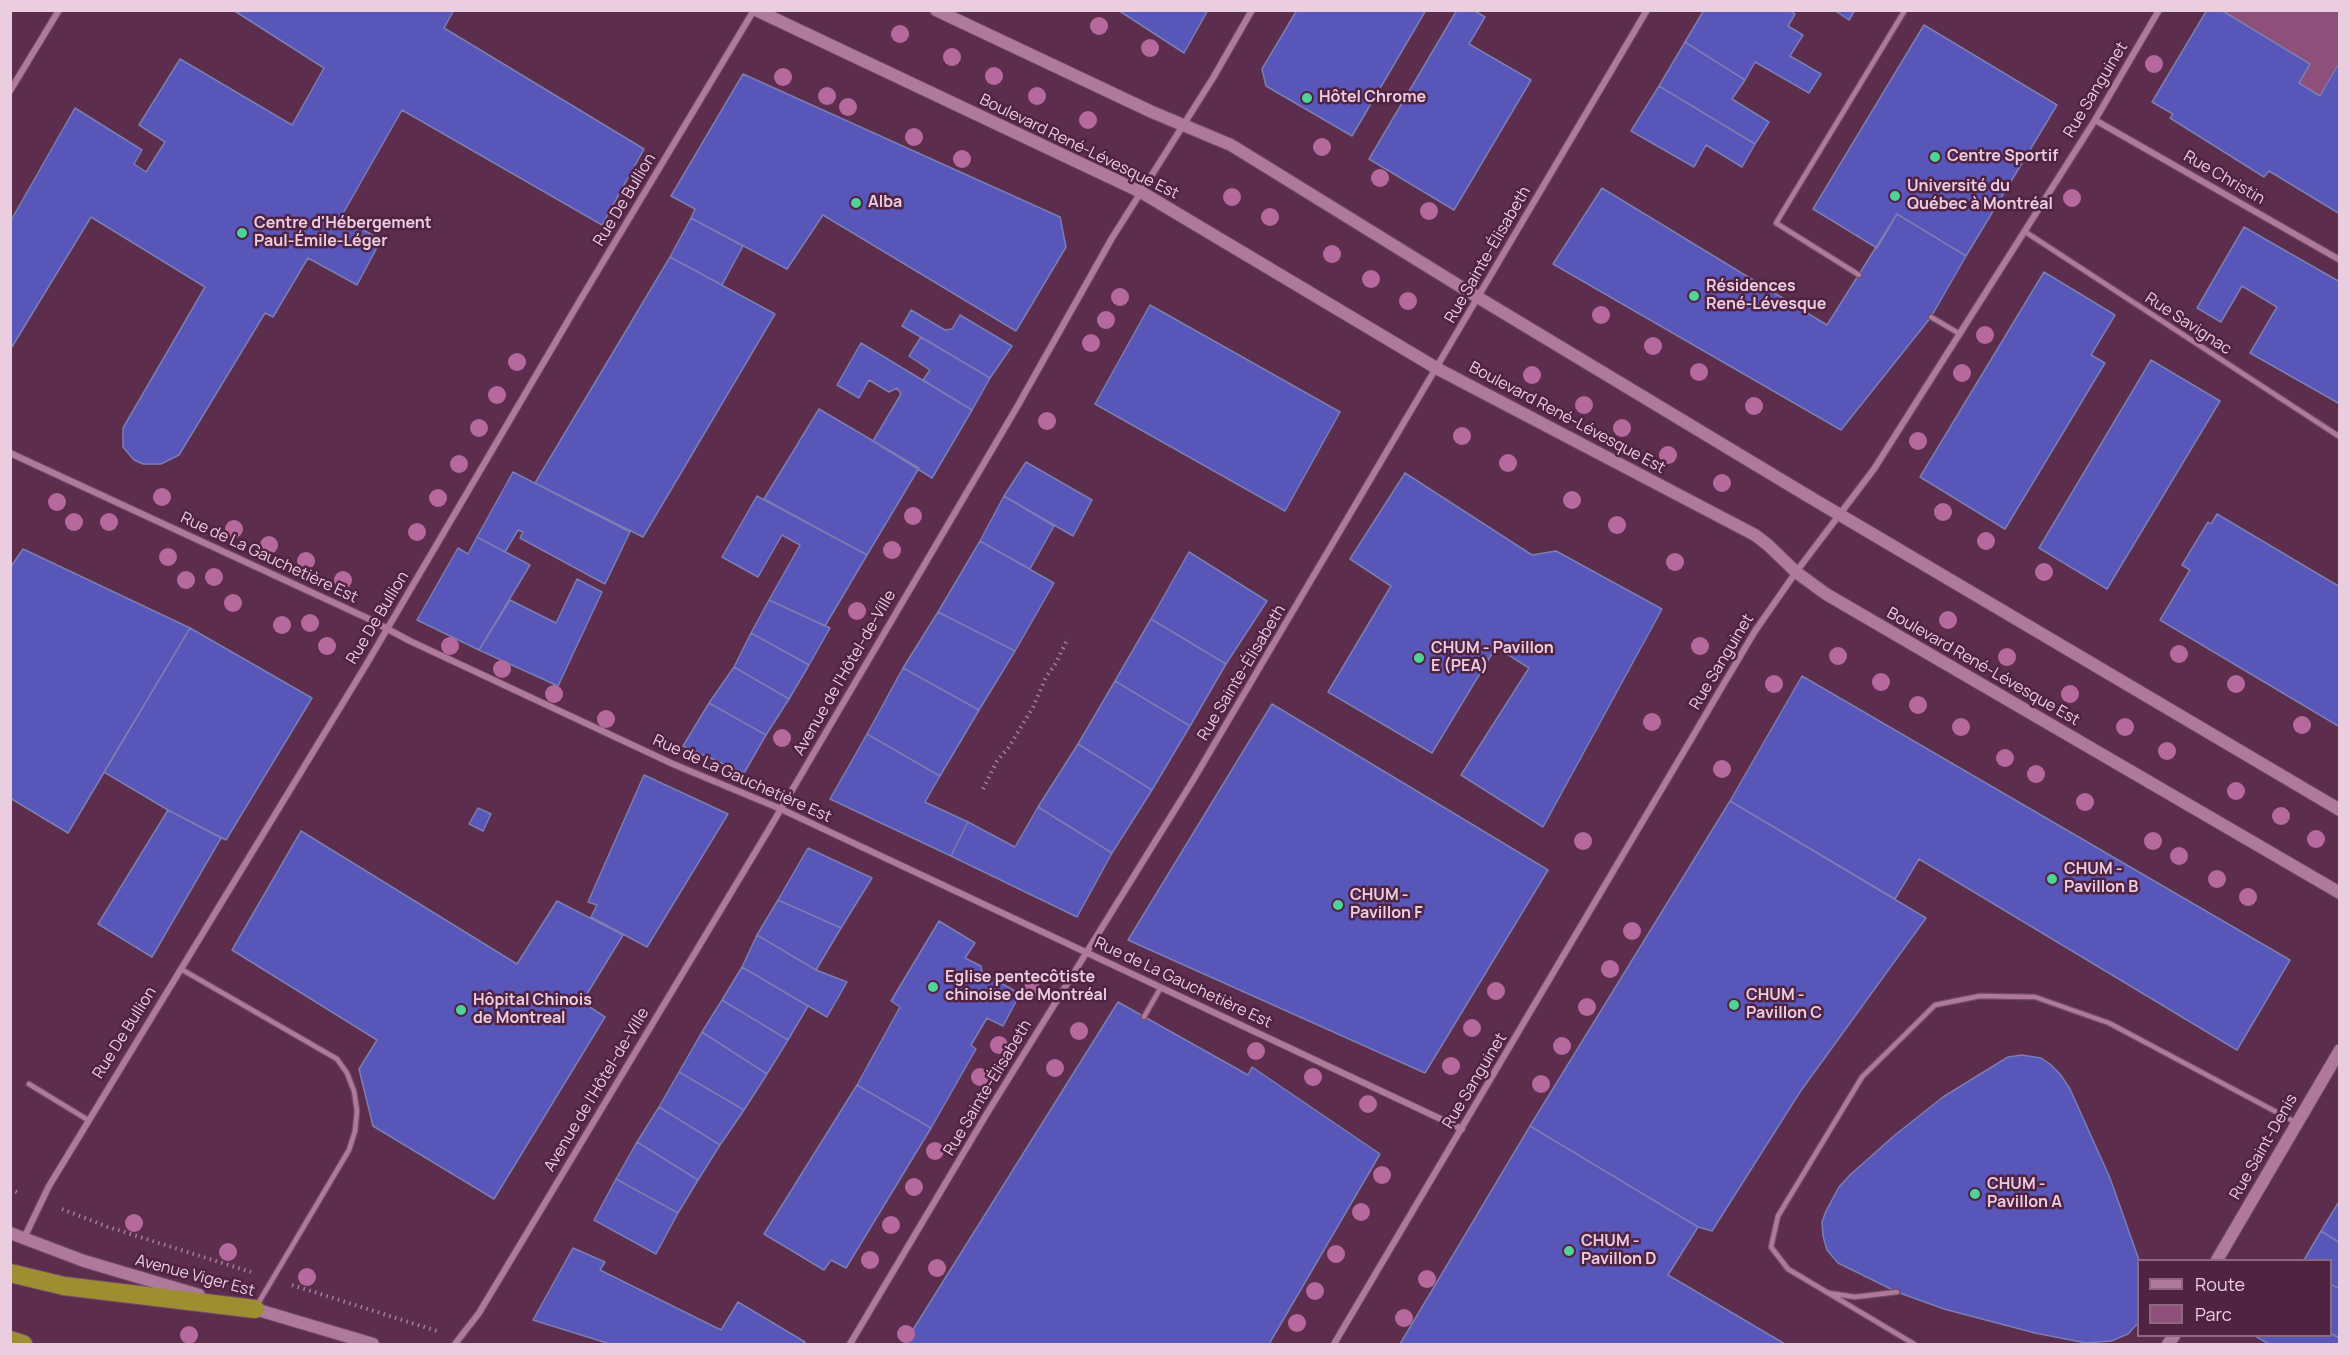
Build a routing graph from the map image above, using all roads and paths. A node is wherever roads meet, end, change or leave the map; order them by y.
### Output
1 (59, 10) edge
2 (755, 10) edge
3 (936, 10) edge
4 (1252, 10) edge
5 (1647, 10) edge
6 (1905, 10) edge
7 (2159, 10) edge
8 (10, 92) edge
9 (2095, 120) junction
10 (1183, 125) junction
11 (1141, 192) junction
12 (2024, 231) junction
13 (2340, 260) edge
14 (1859, 275) dead end
15 (1479, 298) junction
16 (1931, 317) dead end
17 (1960, 334) junction
18 (1437, 369) junction
19 (2340, 437) edge
20 (10, 453) edge
21 (1839, 514) junction
22 (1796, 572) junction
23 (387, 629) junction
24 (1068, 638) dead end
25 (983, 789) dead end
26 (781, 809) junction
27 (2340, 810) edge
28 (2340, 893) edge
29 (1088, 954) junction
30 (181, 969) junction
31 (1161, 987) junction
32 (1144, 1017) dead end
33 (2340, 1050) edge
34 (29, 1084) dead end
35 (88, 1120) junction
36 (2297, 1123) junction
37 (1462, 1129) junction
38 (10, 1189) edge
39 (16, 1192) dead end
40 (10, 1233) edge
41 (23, 1239) junction
42 (2218, 1259) edge
43 (10, 1274) edge
44 (1826, 1292) junction
45 (1898, 1292) dead end
46 (255, 1309) junction
47 (10, 1340) edge
48 (23, 1344) edge
49 (373, 1344) edge
50 (455, 1344) edge
51 (850, 1344) edge
52 (1334, 1344) edge
53 (1914, 1344) edge

1 - 8 street
2 - 11 main road, Boulevard René-Lévesque Est
2 - 23 street, Rue De Bullion
3 - 10 main road
4 - 10 street, Avenue de l'Hôtel-de-Ville
5 - 15 street, Rue Sainte-Élisabeth
6 - 14 lane
7 - 9 street, Rue Sanguinet
9 - 12 street, Rue Sanguinet
9 - 13 street, Rue Christin
10 - 11 street, Avenue de l'Hôtel-de-Ville
10 - 15 main road
11 - 18 main road, Boulevard René-Lévesque Est
11 - 26 street, Avenue de l'Hôtel-de-Ville
12 - 17 street, Rue Sanguinet
12 - 19 lane, Rue Savignac
15 - 18 street, Rue Sainte-Élisabeth
15 - 21 main road
16 - 17 lane
17 - 21 street, Rue Sanguinet
18 - 22 main road, Boulevard René-Lévesque Est
18 - 29 street, Rue Sainte-Élisabeth
20 - 23 street, Rue de La Gauchetière Est
21 - 22 street, Rue Sanguinet
21 - 27 main road
22 - 28 main road, Boulevard René-Lévesque Est
22 - 37 street, Rue Sanguinet
23 - 26 street, Rue de La Gauchetière Est
23 - 30 street, Rue De Bullion
24 - 25 path
26 - 29 street, Rue de La Gauchetière Est
26 - 50 street, Avenue de l'Hôtel-de-Ville
29 - 31 street, Rue de La Gauchetière Est
29 - 51 street, Rue Sainte-Élisabeth
30 - 35 street, Rue De Bullion
30 - 46 lane
31 - 32 lane
31 - 37 street, Rue de La Gauchetière Est
33 - 36 main road, Rue Saint-Denis
34 - 35 lane
35 - 41 street, Rue De Bullion
36 - 42 main road, Rue Saint-Denis
36 - 44 lane
37 - 52 street, Rue Sanguinet
38 - 39 path
40 - 41 main road, Avenue Viger Est
41 - 46 main road, Avenue Viger Est
43 - 46 highway
44 - 45 lane
44 - 53 lane
46 - 49 main road, Avenue Viger Est
47 - 48 highway

